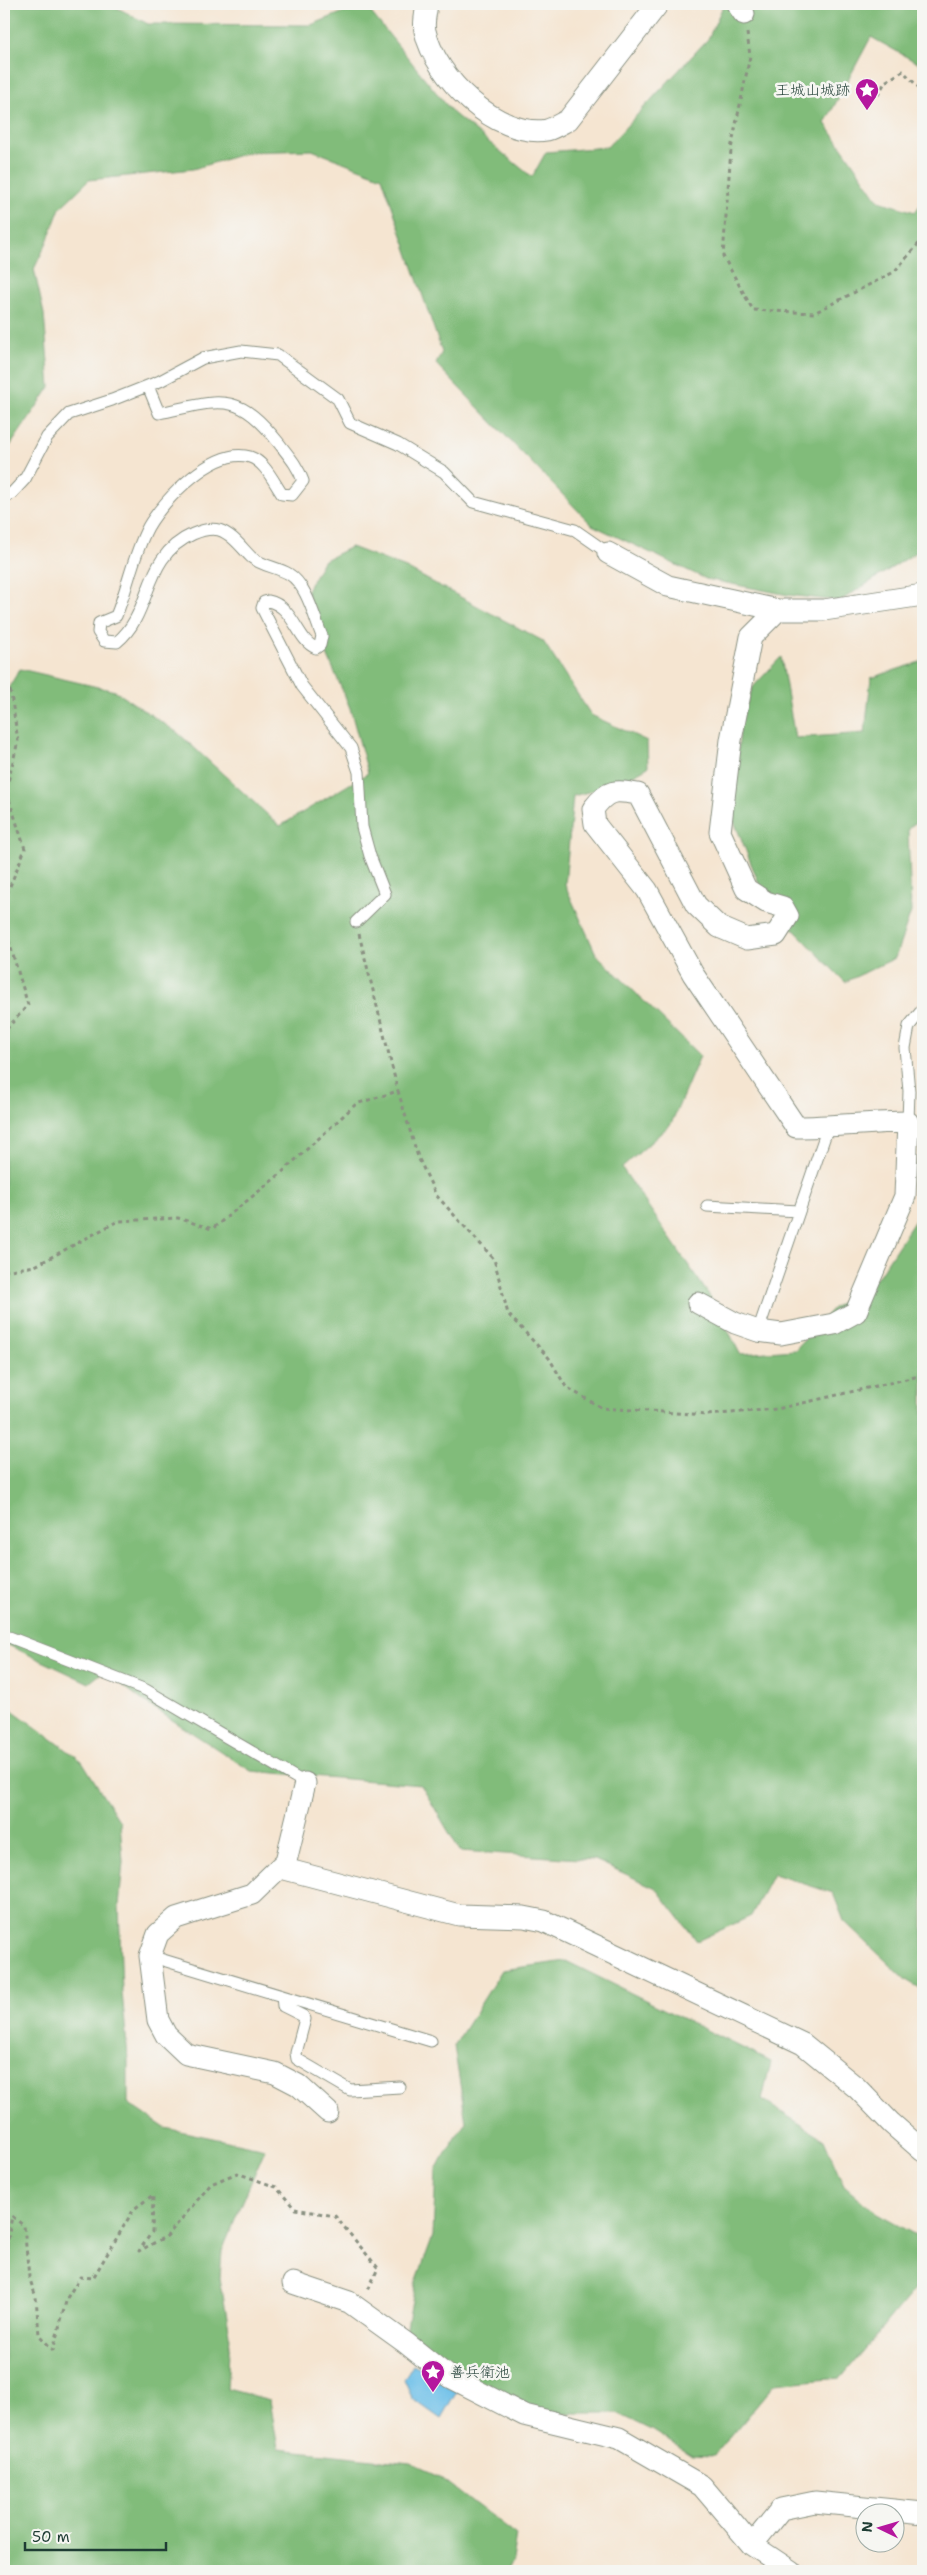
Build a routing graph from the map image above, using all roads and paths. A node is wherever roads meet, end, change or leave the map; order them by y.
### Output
1 (427, 4) edge
2 (658, 4) edge
3 (740, 9) edge
4 (923, 92) edge
5 (878, 95) dead end
6 (923, 239) edge
7 (148, 386) junction
8 (4, 497) edge
9 (608, 552) joint
10 (923, 595) edge
11 (778, 610) junction
12 (4, 669) edge
13 (4, 902) edge
14 (356, 922) joint
15 (4, 925) edge
16 (923, 1009) edge
17 (4, 1032) edge
18 (398, 1091) junction
19 (908, 1122) junction
20 (828, 1127) junction
21 (706, 1206) dead end
22 (799, 1211) junction
23 (4, 1271) edge
24 (698, 1303) dead end
25 (758, 1331) junction
26 (923, 1379) edge
27 (4, 1635) edge
28 (305, 1783) joint
29 (281, 1868) junction
30 (150, 1956) junction
31 (282, 1996) junction
32 (431, 2041) dead end
33 (400, 2087) dead end
34 (328, 2112) dead end
35 (923, 2151) edge
36 (4, 2263) edge
37 (293, 2283) dead end
38 (365, 2296) dead end
39 (923, 2513) edge
40 (752, 2545) junction
41 (791, 2571) edge

1 - 2 street
3 - 6 path
4 - 5 path
7 - 8 lane
7 - 9 lane
7 - 14 lane
9 - 11 street
10 - 11 street
11 - 20 street
12 - 13 path
14 - 18 path
15 - 17 path
16 - 19 lane
18 - 23 path
18 - 26 path
19 - 20 street
19 - 25 street
20 - 22 lane
21 - 22 lane
22 - 25 lane
24 - 25 street
27 - 28 lane
28 - 29 street
29 - 30 street
29 - 35 street
30 - 31 lane
30 - 34 street
31 - 32 lane
31 - 33 lane
36 - 38 path
37 - 40 street
39 - 40 street
40 - 41 street

